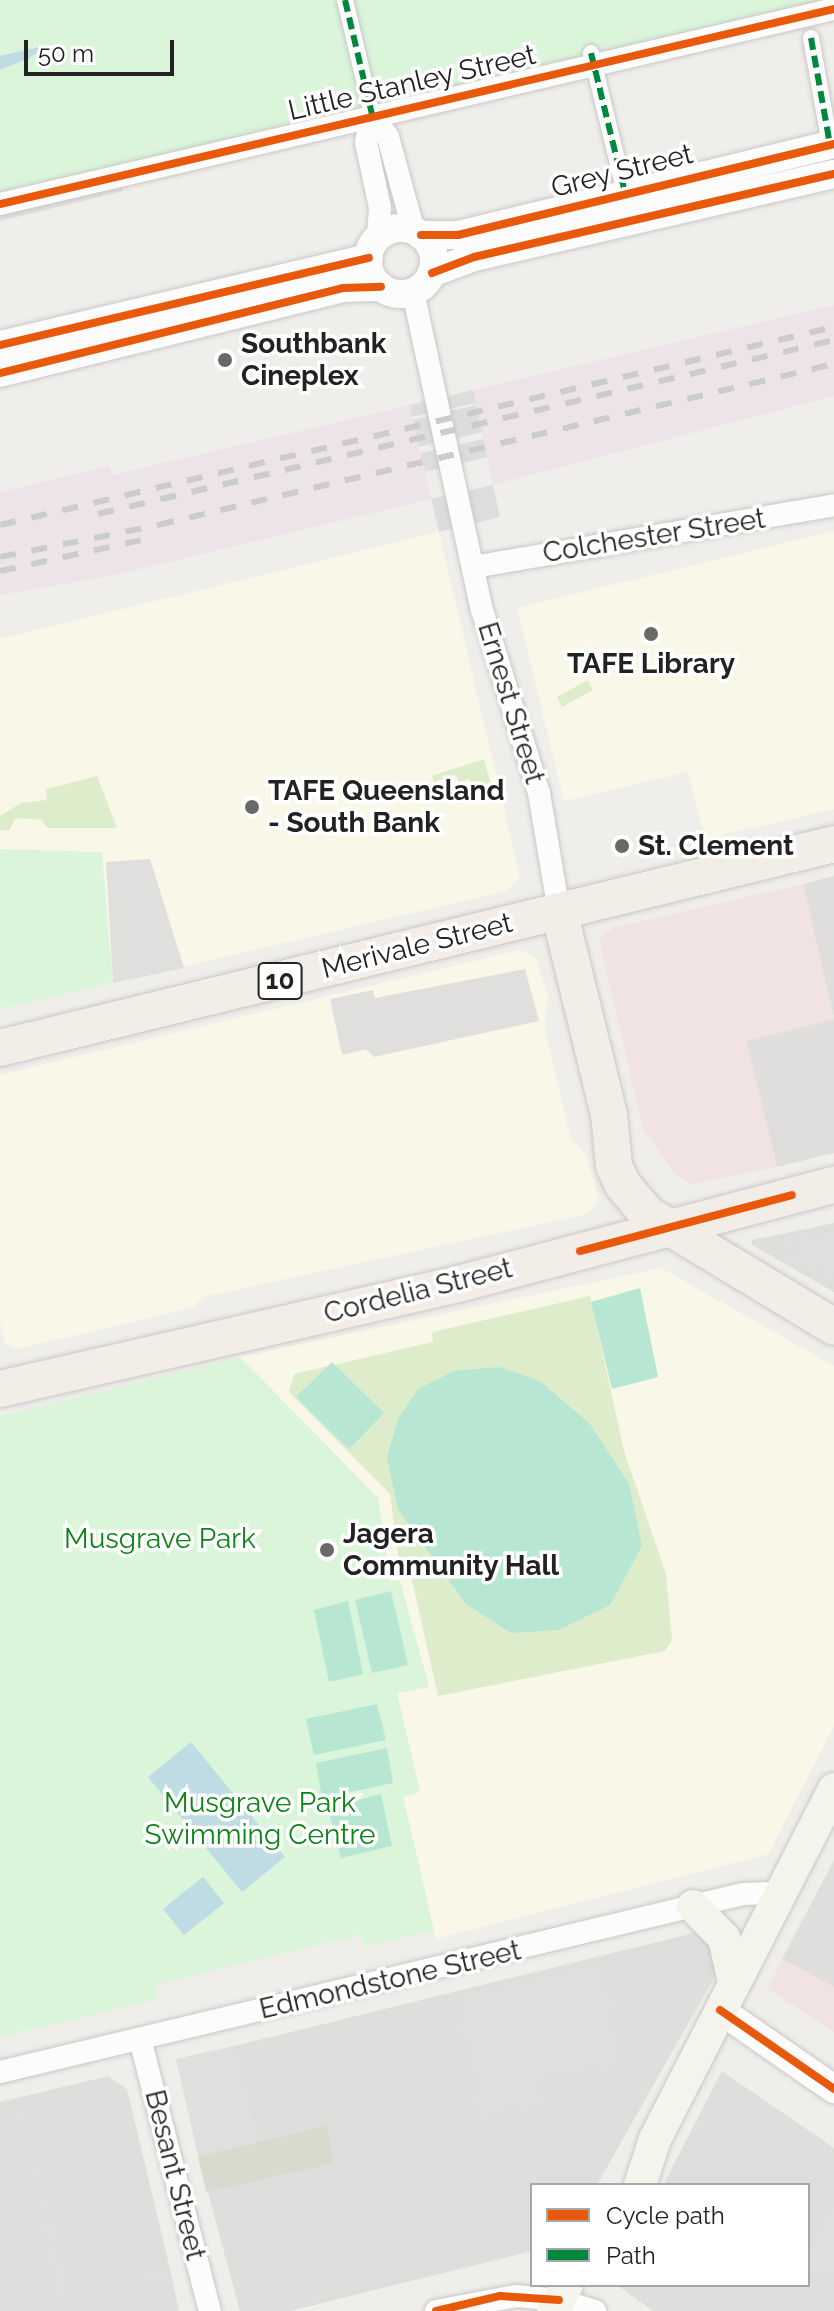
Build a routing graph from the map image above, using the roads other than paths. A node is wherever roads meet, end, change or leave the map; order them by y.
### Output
1 (345, 0) edge
2 (834, 9) edge
3 (811, 38) dead end
4 (593, 59) junction
5 (372, 114) junction
6 (832, 144) edge
7 (834, 174) edge
8 (625, 193) junction
9 (0, 204) edge
10 (417, 234) junction
11 (374, 248) junction
12 (422, 282) junction
13 (381, 287) junction
14 (0, 345) edge
15 (0, 373) edge
16 (834, 505) edge
17 (473, 567) junction
18 (834, 844) edge
19 (559, 911) junction
20 (0, 1048) edge
21 (834, 1185) edge
22 (674, 1226) junction
23 (834, 1327) edge
24 (0, 1389) edge
25 (834, 1789) edge
26 (780, 1893) junction
27 (693, 1906) junction
28 (734, 1982) junction
29 (720, 2010) junction
30 (140, 2039) junction
31 (0, 2072) edge
32 (834, 2089) edge
33 (655, 2139) junction
34 (621, 2183) edge
35 (641, 2183) edge
36 (574, 2301) edge
37 (210, 2311) edge
38 (436, 2311) edge

1 - 5 street
2 - 4 street, Little Stanley Street
3 - 6 street
4 - 5 street, Little Stanley Street
4 - 8 street
5 - 9 street, Little Stanley Street
5 - 10 street
5 - 11 street
6 - 8 street, Grey Street
7 - 12 street, Grey Street
8 - 10 street, Grey Street
10 - 11 street
10 - 12 street
11 - 13 street
11 - 14 street
12 - 13 street
12 - 17 street, Ernest Street
13 - 15 street
16 - 17 street, Colchester Street
17 - 19 street, Ernest Street
18 - 19 main road, Merivale Street / 10
19 - 20 main road, Merivale Street / 10
19 - 22 main road, Ernest Street
21 - 22 main road, Cordelia Street
22 - 23 main road, Ernest Street
22 - 24 main road, Cordelia Street
25 - 26 main road
26 - 27 street, Edmondstone Street
26 - 28 main road
27 - 28 main road
27 - 30 street, Edmondstone Street
28 - 29 main road
29 - 32 street
29 - 33 main road
30 - 31 street, Edmondstone Street
30 - 37 street, Besant Street
33 - 34 main road
33 - 35 main road
36 - 38 street

